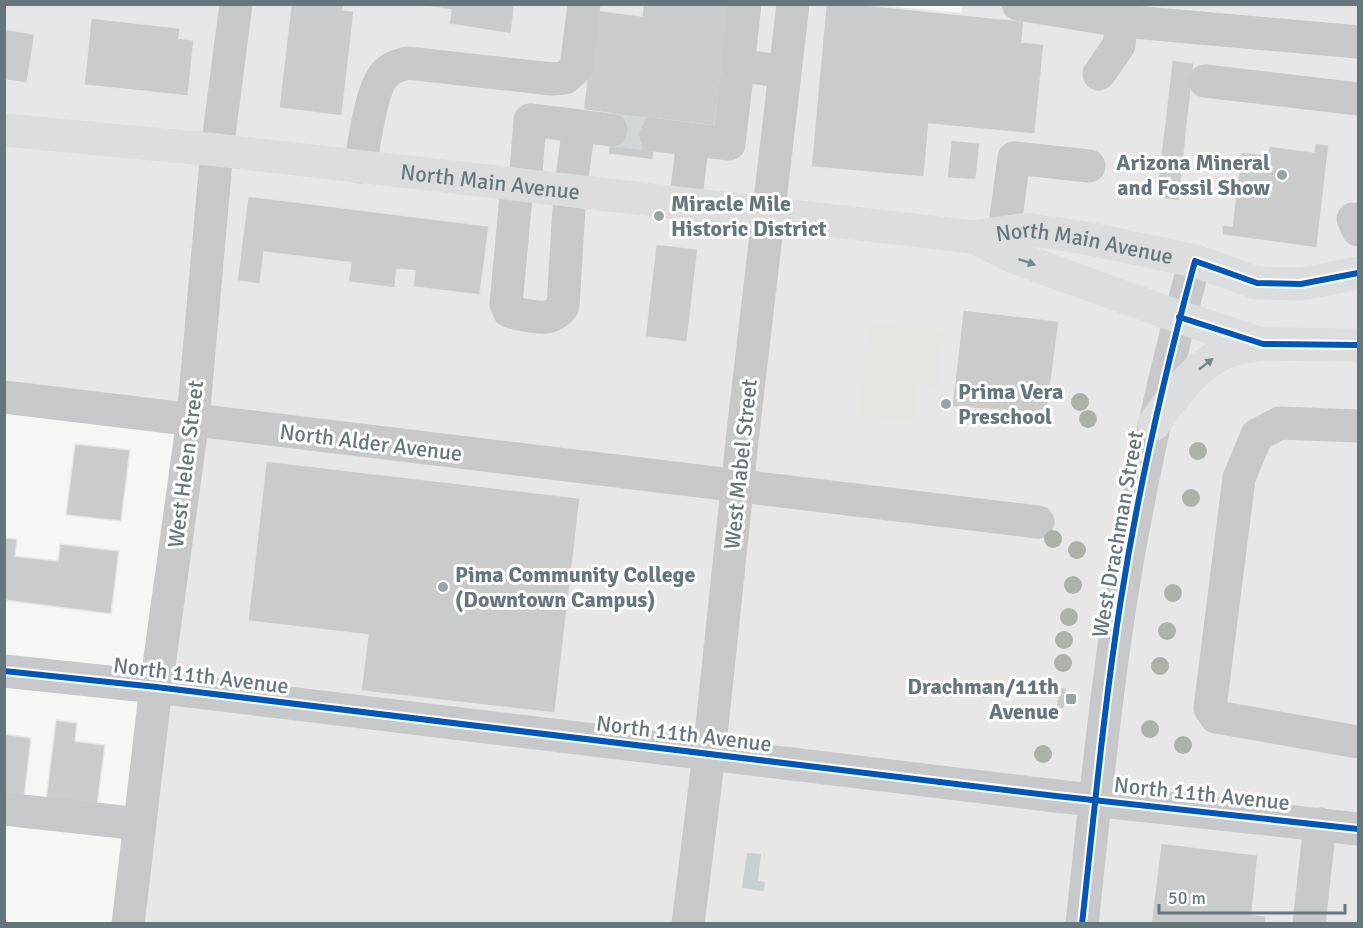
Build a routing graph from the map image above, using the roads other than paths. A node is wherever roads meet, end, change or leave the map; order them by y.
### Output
1 (236, 4) edge
2 (584, 4) edge
3 (745, 4) edge
4 (793, 4) edge
5 (1018, 4) edge
6 (1122, 21) junction
7 (1359, 42) edge
8 (738, 66) junction
9 (785, 72) junction
10 (1099, 74) dead end
11 (1205, 81) dead end
12 (1359, 99) edge
13 (732, 123) junction
14 (579, 126) junction
15 (779, 127) junction
16 (4, 130) edge
17 (611, 130) tunnel mouth
18 (656, 135) tunnel mouth
19 (693, 140) junction
20 (217, 150) junction
21 (1089, 166) dead end
22 (360, 167) junction
23 (521, 186) junction
24 (570, 192) junction
25 (685, 205) junction
26 (769, 214) junction
27 (989, 235) junction
28 (1195, 261) junction
29 (1359, 273) edge
30 (1179, 317) junction
31 (1263, 344) junction
32 (1359, 345) edge
33 (4, 397) edge
34 (193, 420) junction
35 (1154, 424) junction
36 (1359, 426) edge
37 (738, 486) junction
38 (1038, 522) dead end
39 (4, 671) edge
40 (156, 687) junction
41 (1359, 742) edge
42 (709, 754) junction
43 (1096, 800) junction
44 (4, 809) edge
45 (140, 824) junction
46 (1320, 824) junction
47 (1359, 829) edge
48 (128, 924) edge
49 (688, 924) edge
50 (1082, 924) edge
51 (1309, 924) edge

1 - 20 street, West Helen Street
2 - 22 street
3 - 8 street
4 - 9 street, West Mabel Street
5 - 6 street
6 - 7 street
6 - 10 street
8 - 9 street
8 - 13 street
9 - 15 street, West Mabel Street
11 - 12 street
13 - 15 street
13 - 19 street
14 - 17 street
14 - 23 street
14 - 24 street
15 - 26 street, West Mabel Street
16 - 20 main road, North Main Avenue
18 - 19 street
19 - 25 street
20 - 22 main road, North Main Avenue
20 - 34 street, West Helen Street
21 - 27 street
22 - 23 main road, North Main Avenue
23 - 24 main road, North Main Avenue
23 - 24 street
24 - 25 main road, North Main Avenue
25 - 26 main road, North Main Avenue
26 - 27 main road, North Main Avenue
26 - 37 street, West Mabel Street
27 - 28 main road, North Main Avenue
27 -> 30 main road, North Main Avenue
28 - 29 main road, North Main Avenue
28 - 30 street, West Drachman Street
30 - 31 main road, North Main Avenue
30 - 35 street, West Drachman Street
31 - 32 main road
35 -> 31 main road
33 - 34 street, North Alder Avenue
34 - 37 street, North Alder Avenue
34 - 40 street, West Helen Street
35 - 43 street, West Drachman Street
36 - 41 street
37 - 38 street, North Alder Avenue
37 - 42 street, West Mabel Street
39 - 40 street, North 11th Avenue
40 - 42 street, North 11th Avenue
40 - 45 street, West Helen Street
42 - 43 street, North 11th Avenue
42 - 49 street, West Mabel Street
43 - 46 street, North 11th Avenue
43 - 50 street, West Drachman Street
44 - 45 street
45 - 48 street, West Helen Street
46 - 47 street, North 11th Avenue
46 - 51 street

